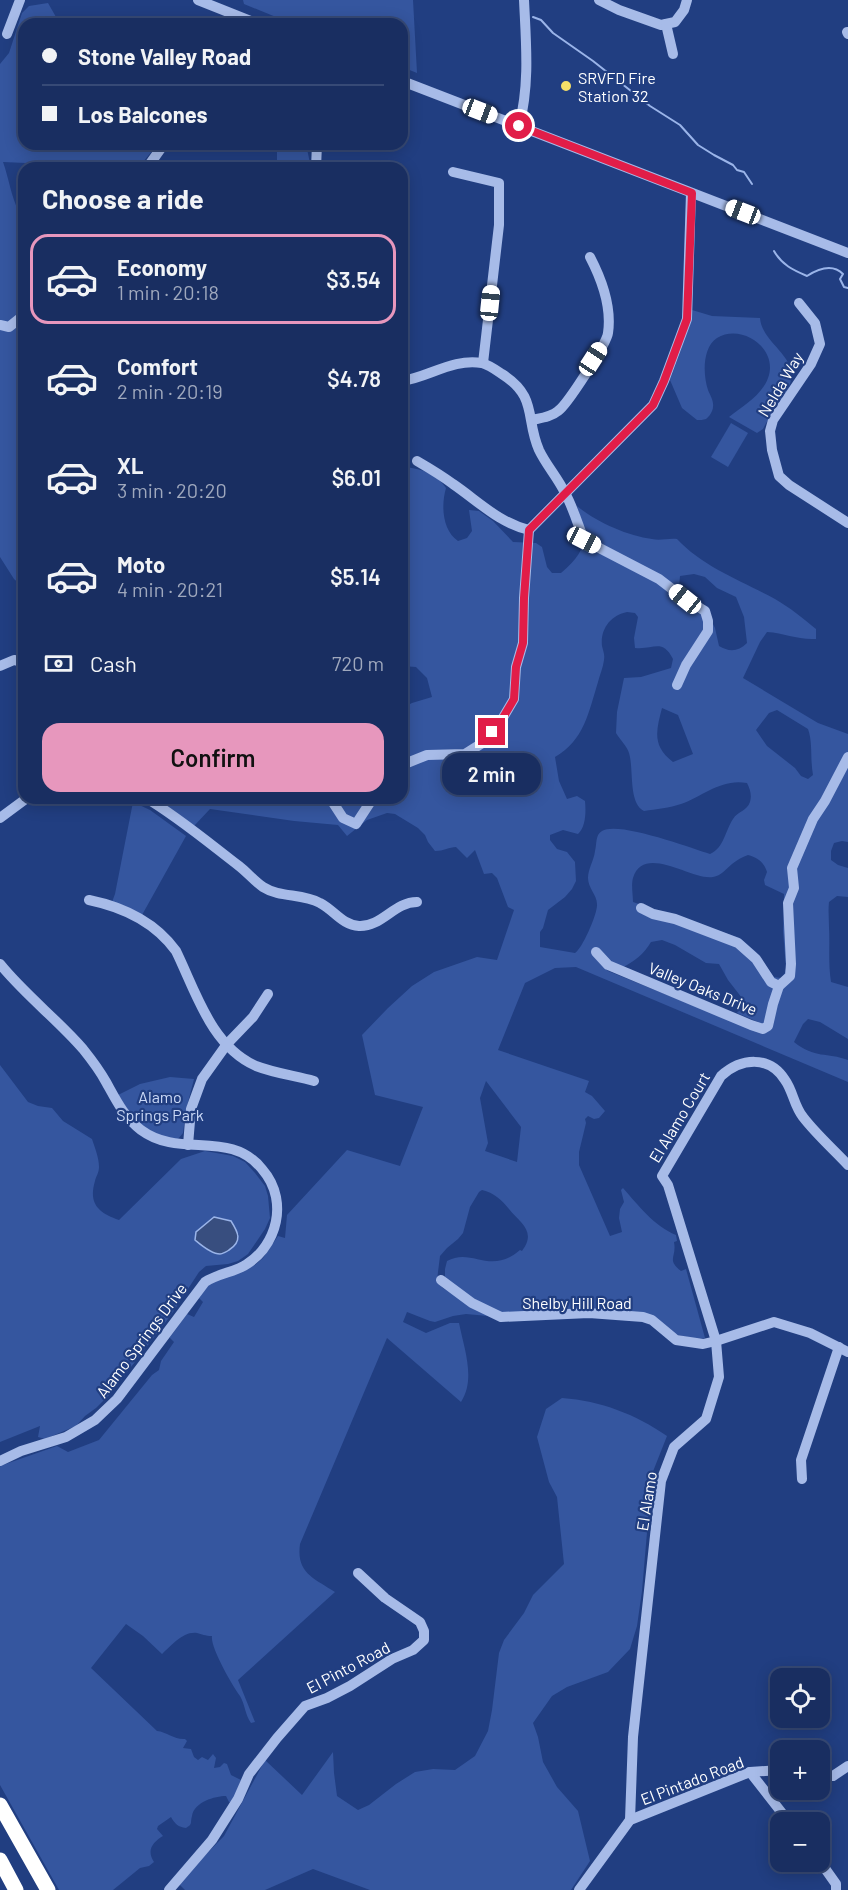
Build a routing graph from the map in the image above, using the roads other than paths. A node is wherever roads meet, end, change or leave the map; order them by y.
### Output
1 (20, 0) edge
2 (198, 0) edge
3 (524, 0) edge
4 (599, 0) edge
5 (687, 0) edge
6 (243, 18) edge
7 (666, 24) junction
8 (7, 34) dead end
9 (673, 54) dead end
10 (408, 83) edge
11 (519, 126) junction
12 (453, 172) dead end
13 (692, 193) junction
14 (848, 253) edge
15 (590, 257) dead end
16 (799, 303) dead end
17 (18, 320) edge
18 (0, 325) edge
19 (483, 363) junction
20 (408, 380) edge
21 (532, 420) junction
22 (417, 461) dead end
23 (565, 492) junction
24 (848, 523) edge
25 (529, 530) junction
26 (18, 661) edge
27 (0, 666) edge
28 (677, 686) dead end
29 (848, 757) edge
30 (408, 763) edge
31 (19, 804) edge
32 (154, 804) edge
33 (334, 804) edge
34 (369, 804) edge
35 (0, 818) edge
36 (89, 900) dead end
37 (417, 902) dead end
38 (641, 908) dead end
39 (596, 952) dead end
40 (0, 964) edge
41 (779, 986) junction
42 (268, 994) dead end
43 (227, 1044) junction
44 (314, 1081) dead end
45 (188, 1145) junction
46 (848, 1165) edge
47 (662, 1176) joint
48 (441, 1280) dead end
49 (716, 1341) junction
50 (843, 1349) edge
51 (0, 1461) edge
52 (802, 1479) dead end
53 (357, 1573) dead end
54 (848, 1766) edge
55 (770, 1771) edge
56 (750, 1772) junction
57 (830, 1776) edge
58 (0, 1805) edge
59 (781, 1812) edge
60 (630, 1820) junction
61 (0, 1860) edge
62 (828, 1872) edge
63 (16, 1890) edge
64 (48, 1890) edge
65 (169, 1890) edge
66 (579, 1890) edge
67 (836, 1890) edge

1 - 8 street
2 - 6 street
3 - 11 street
4 - 7 street
5 - 7 street
7 - 9 street
10 - 11 street
11 - 13 street
12 - 19 street
13 - 14 street
13 - 23 street
15 - 21 street
16 - 24 street, Nelda Way
17 - 18 street
19 - 20 street
19 - 21 street
21 - 23 street
22 - 25 street
23 - 25 street
23 - 28 street
25 - 30 street
26 - 27 street
29 - 41 street, Valley Oaks Drive
31 - 35 street
32 - 37 street
33 - 34 street
36 - 43 street
38 - 41 street
39 - 41 street, Valley Oaks Drive
40 - 45 street, Alamo Springs Drive
42 - 43 street
43 - 44 street
43 - 45 street
45 - 51 street, Alamo Springs Drive
46 - 47 street, El Alamo Court
47 - 49 street, El Alamo
48 - 49 street, Shelby Hill Road
49 - 50 street, Shelby Hill Road
49 - 60 street, El Alamo
50 - 52 street
53 - 65 street, El Pinto Road
54 - 57 street
55 - 56 street, El Pintado Road
56 - 59 street
56 - 60 street, El Pintado Road
58 - 64 highway
60 - 66 street, El Pintado Road
61 - 63 highway
62 - 67 street

